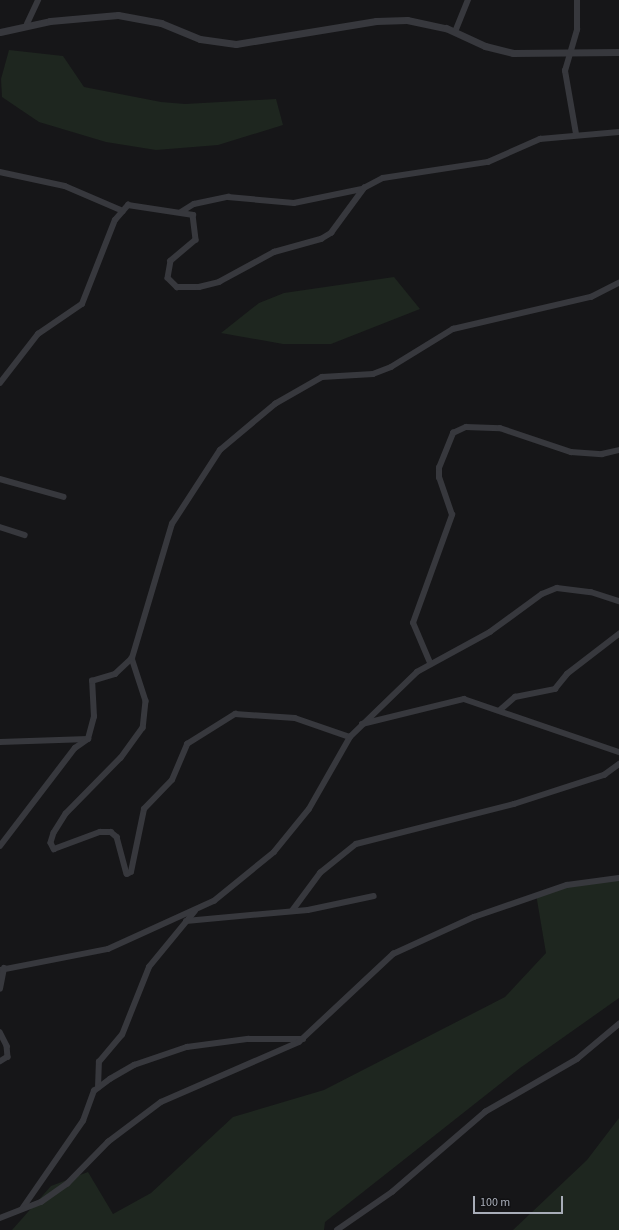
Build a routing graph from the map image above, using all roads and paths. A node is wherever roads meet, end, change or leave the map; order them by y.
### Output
1 (38, 0) edge
2 (468, 0) edge
3 (577, 0) edge
4 (27, 24) junction
5 (0, 32) edge
6 (456, 32) junction
7 (619, 52) edge
8 (568, 54) junction
9 (619, 132) edge
10 (576, 134) junction
11 (0, 172) edge
12 (362, 189) junction
13 (123, 211) junction
14 (181, 212) junction
15 (619, 283) edge
16 (0, 383) edge
17 (619, 450) edge
18 (0, 479) edge
19 (64, 497) dead end
20 (0, 527) edge
21 (25, 535) dead end
22 (619, 601) edge
23 (619, 634) edge
24 (132, 658) junction
25 (430, 663) junction
26 (500, 710) junction
27 (362, 724) junction
28 (350, 737) junction
29 (88, 739) junction
30 (0, 742) edge
31 (619, 752) edge
32 (619, 764) edge
33 (0, 846) edge
34 (619, 878) edge
35 (374, 896) dead end
36 (196, 911) junction
37 (292, 911) junction
38 (186, 921) junction
39 (2, 969) edge
40 (0, 989) edge
41 (619, 1024) edge
42 (0, 1032) edge
43 (303, 1039) junction
44 (0, 1062) edge
45 (98, 1088) junction
46 (20, 1211) junction
47 (0, 1218) edge
48 (337, 1230) edge

1 - 4 street
2 - 6 street
3 - 8 street
4 - 5 street
4 - 6 street
6 - 8 street
7 - 8 street
8 - 10 street
9 - 10 street
10 - 12 street
11 - 13 street
12 - 14 street
12 - 14 street
13 - 14 street
13 - 16 street
15 - 24 street
17 - 25 street
18 - 19 street
20 - 21 street
22 - 25 street
23 - 26 street
24 - 28 street
24 - 29 street
25 - 27 street
26 - 27 street
26 - 31 street
27 - 28 street
28 - 36 street
29 - 30 street
29 - 33 street
32 - 37 street
34 - 43 street
35 - 37 street
36 - 38 street
36 - 39 street
37 - 38 street
38 - 45 street
39 - 40 street
41 - 48 street
42 - 44 street
43 - 45 street
43 - 46 street
45 - 46 street
46 - 47 street

